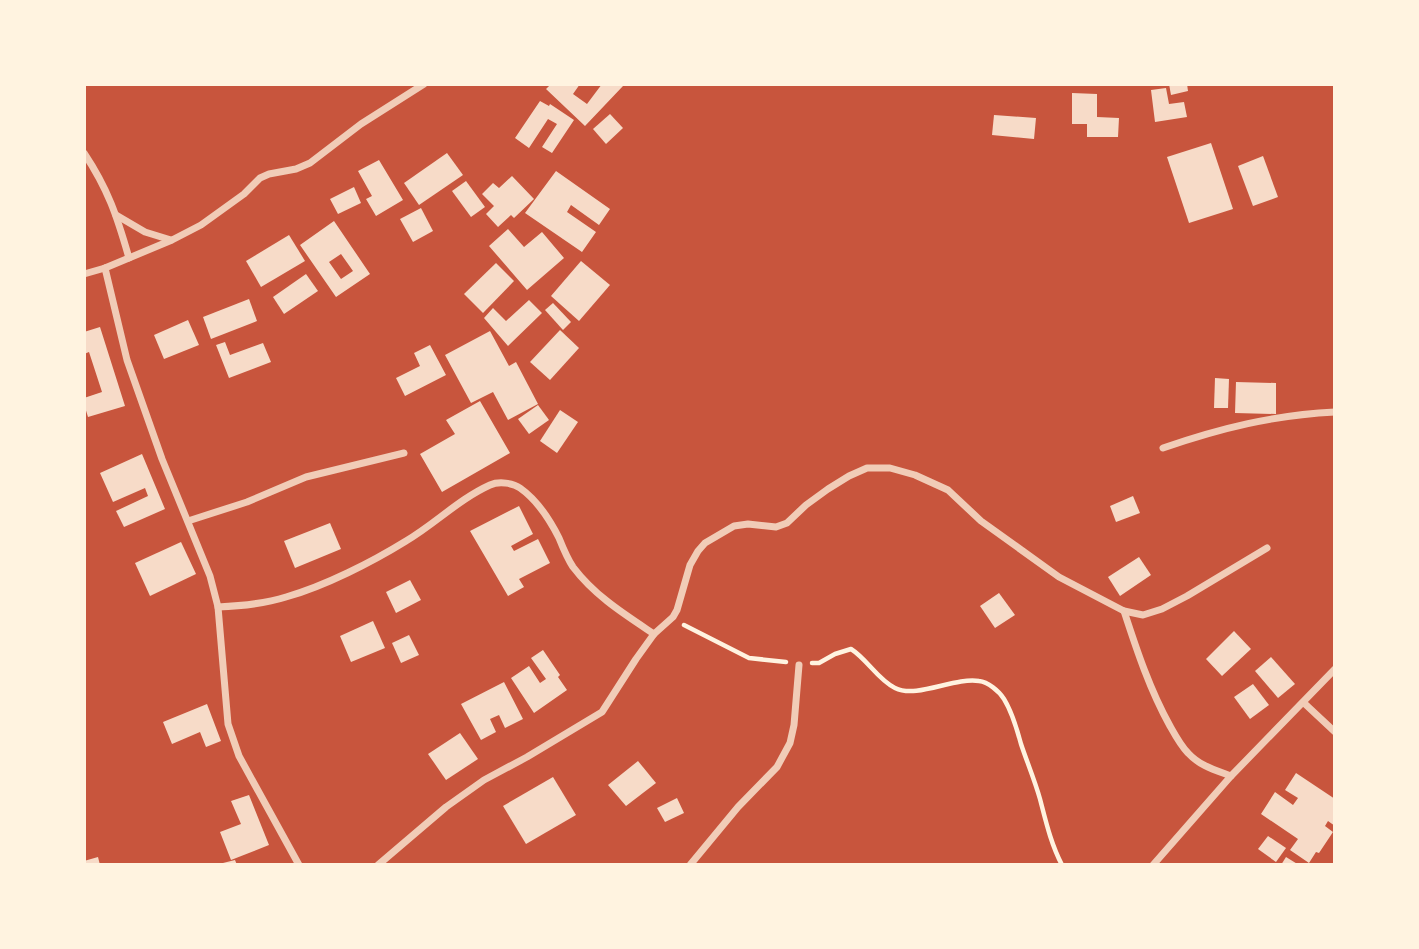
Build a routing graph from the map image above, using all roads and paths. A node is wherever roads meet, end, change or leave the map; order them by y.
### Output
1 (424, 84) edge
2 (84, 153) edge
3 (116, 215) junction
4 (172, 240) junction
5 (129, 258) junction
6 (105, 268) junction
7 (84, 275) edge
8 (1335, 412) edge
9 (1163, 448) dead end
10 (404, 453) dead end
11 (188, 521) junction
12 (1267, 548) dead end
13 (218, 607) junction
14 (1124, 611) junction
15 (673, 617) junction
16 (654, 634) junction
17 (799, 665) junction
18 (1335, 669) edge
19 (1304, 703) junction
20 (1335, 732) edge
21 (1231, 776) junction
22 (299, 865) edge
23 (378, 865) edge
24 (690, 865) edge
25 (1062, 865) edge
26 (1153, 865) edge

1 - 4 street
2 - 3 street
3 - 4 street
3 - 5 street
4 - 5 street
5 - 6 street
6 - 7 street
6 - 11 street
8 - 9 street
10 - 11 street
11 - 13 street
12 - 14 street
13 - 16 street
13 - 22 street
14 - 15 street
14 - 21 street
15 - 16 street
15 - 17 path
16 - 23 street
17 - 24 street
17 - 25 path
18 - 19 street
19 - 20 street
19 - 21 street
21 - 26 street

